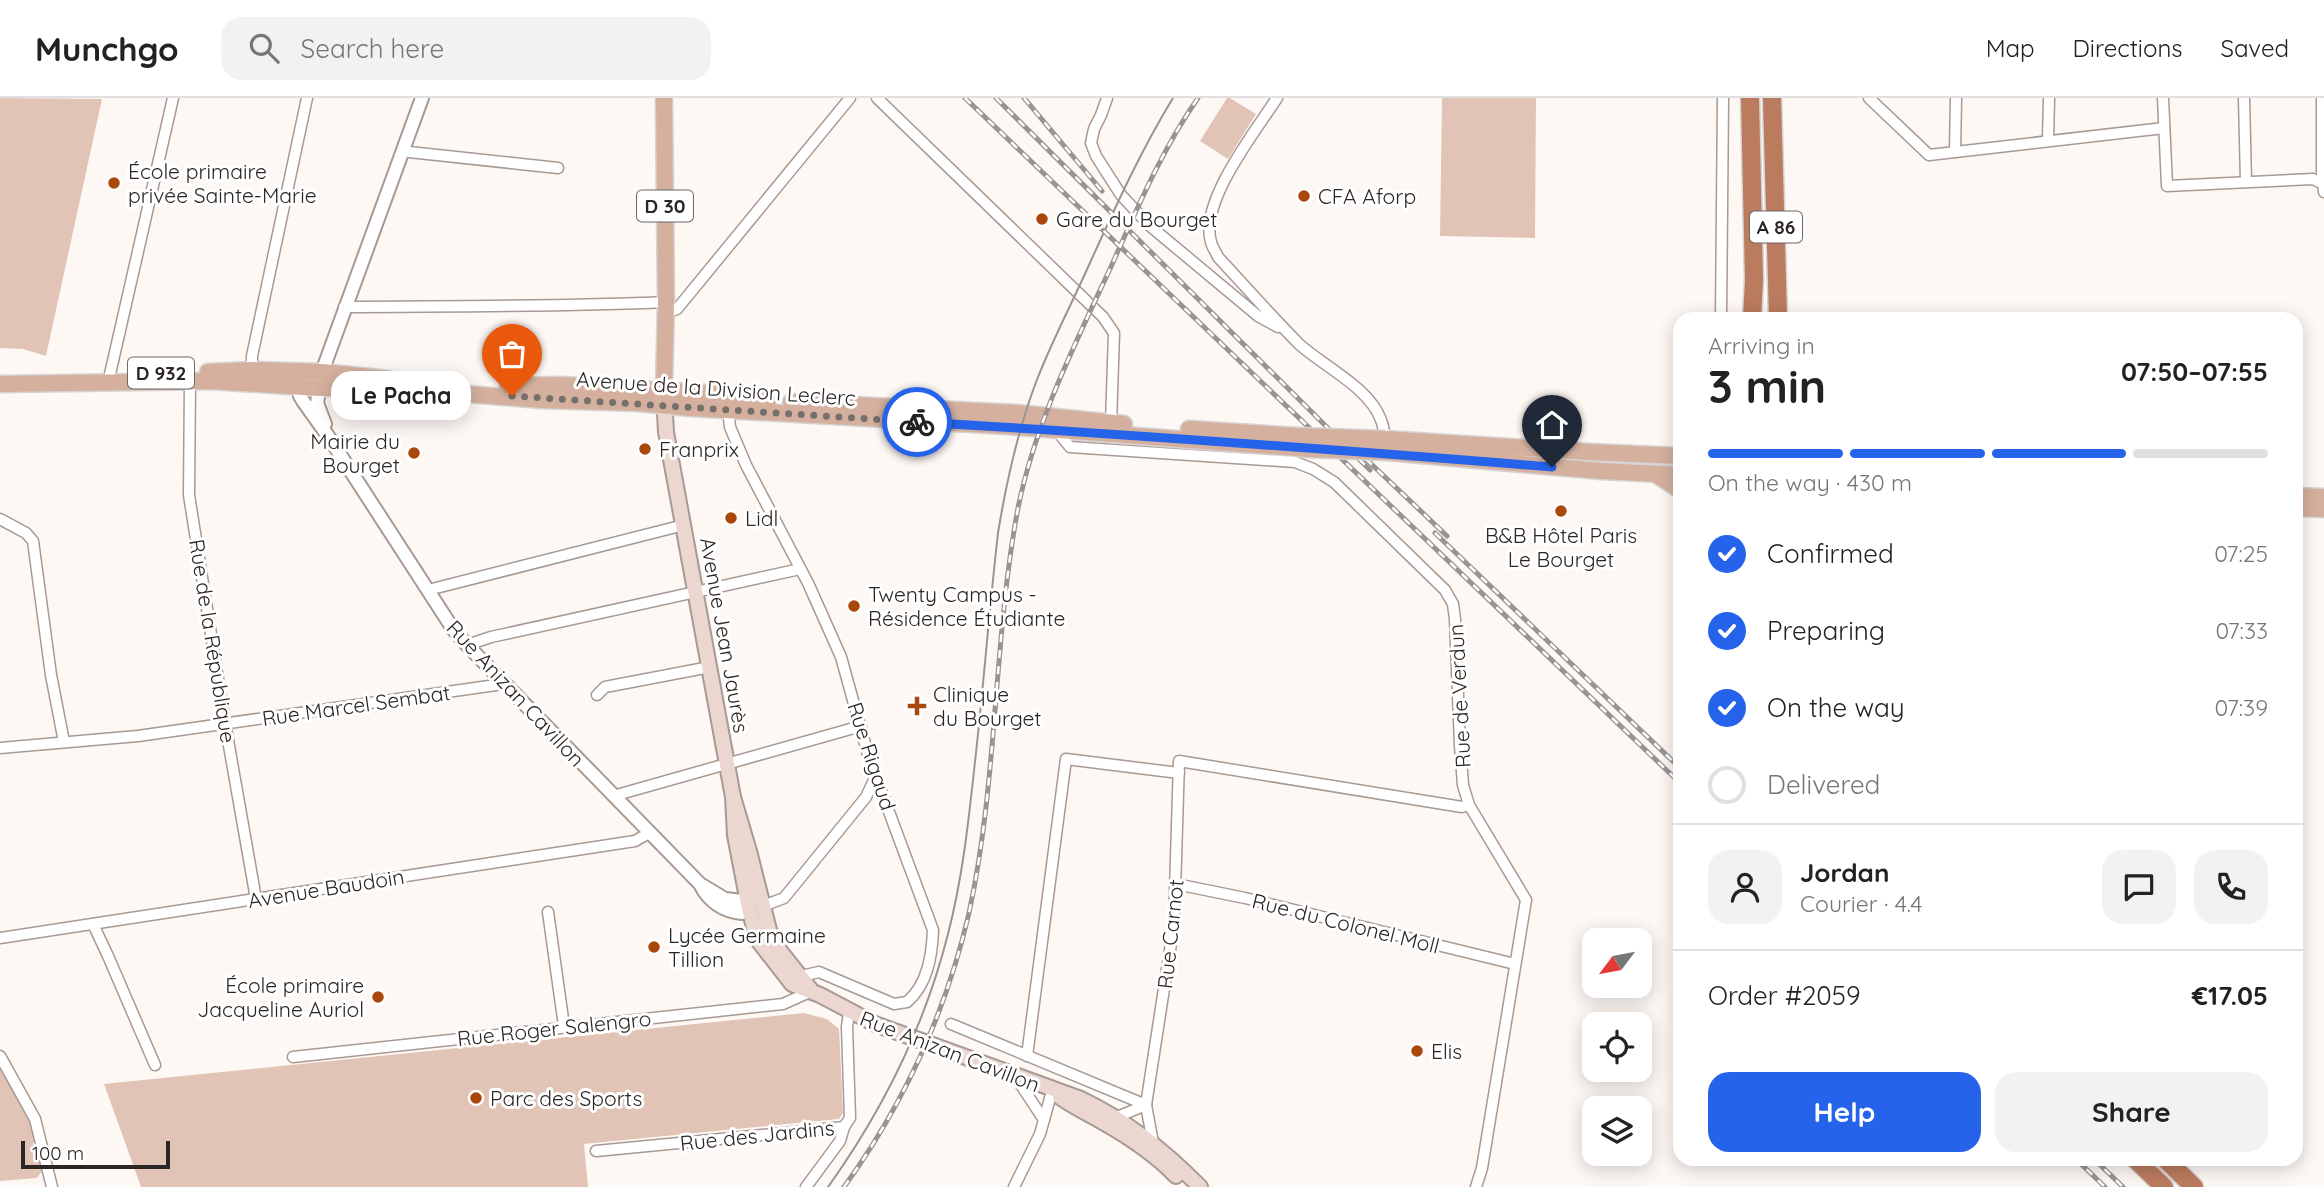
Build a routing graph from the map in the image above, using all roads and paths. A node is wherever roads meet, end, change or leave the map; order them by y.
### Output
1 (173, 98) edge
2 (307, 98) edge
3 (422, 98) edge
4 (664, 98) edge
5 (850, 98) edge
6 (877, 98) edge
7 (1107, 98) edge
8 (1276, 98) edge
9 (1723, 98) edge
10 (1750, 98) edge
11 (1772, 98) edge
12 (1869, 98) edge
13 (1956, 98) edge
14 (2049, 98) edge
15 (2163, 98) edge
16 (2244, 98) edge
17 (2322, 98) edge
18 (2164, 128) junction
19 (2048, 140) junction
20 (403, 149) junction
21 (1955, 152) junction
22 (558, 168) dead end
23 (2323, 181) edge
24 (2246, 182) junction
25 (344, 307) junction
26 (666, 308) junction
27 (1721, 312) edge
28 (1752, 312) edge
29 (1778, 312) edge
30 (1289, 333) junction
31 (252, 370) junction
32 (0, 373) edge
33 (110, 374) junction
34 (320, 380) junction
35 (190, 382) junction
36 (0, 384) edge
37 (301, 387) junction
38 (664, 398) junction
39 (728, 409) junction
40 (1111, 423) junction
41 (1057, 431) junction
42 (328, 436) junction
43 (1303, 442) junction
44 (1386, 446) junction
45 (1673, 456) edge
46 (1655, 474) junction
47 (1673, 475) edge
48 (1673, 486) edge
49 (2303, 496) edge
50 (2324, 497) edge
51 (2303, 508) edge
52 (2324, 509) edge
53 (0, 519) edge
54 (684, 524) junction
55 (800, 569) junction
56 (428, 590) junction
57 (696, 591) junction
58 (467, 645) junction
59 (710, 667) junction
60 (503, 684) junction
61 (597, 695) dead end
62 (225, 723) junction
63 (861, 726) junction
64 (64, 742) junction
65 (0, 748) edge
66 (727, 765) junction
67 (1179, 773) junction
68 (876, 778) junction
69 (613, 796) junction
70 (1469, 805) junction
71 (649, 833) junction
72 (1176, 884) junction
73 (256, 899) junction
74 (755, 907) junction
75 (548, 912) dead end
76 (93, 924) junction
77 (0, 938) edge
78 (1515, 964) junction
79 (801, 976) junction
80 (812, 991) junction
81 (849, 1012) junction
82 (951, 1024) dead end
83 (564, 1026) junction
84 (0, 1056) edge
85 (1027, 1056) junction
86 (293, 1057) dead end
87 (155, 1065) dead end
88 (1015, 1076) junction
89 (1052, 1090) junction
90 (1146, 1105) junction
91 (1117, 1117) junction
92 (1044, 1120) junction
93 (844, 1126) junction
94 (1153, 1143) junction
95 (596, 1151) dead end
96 (2142, 1166) edge
97 (2172, 1166) edge
98 (52, 1187) edge
99 (806, 1187) edge
100 (1014, 1187) edge
101 (1186, 1187) edge
102 (1200, 1187) edge
103 (1476, 1187) edge
104 (2164, 1187) edge
105 (2194, 1187) edge

1 - 33 street
2 - 31 street
3 - 20 street
4 - 26 main road, D 30
5 - 26 street
6 - 40 street
7 - 30 street
8 - 30 street
9 - 27 street
10 - 28 highway, A 86
11 - 29 highway, A 86
12 - 21 street
13 - 21 street
14 - 19 street
15 - 18 street
16 - 24 street
17 - 23 street
18 - 19 street
18 - 24 street
19 - 21 street
20 - 22 street
20 - 25 street
23 - 24 street
25 - 26 street
25 - 34 street
26 - 38 main road, D 30
30 - 44 street
31 - 33 main road, Avenue de la Division Leclerc / D 932
31 - 34 main road, Avenue de la Division Leclerc / D 932
32 - 33 main road, Avenue de la Division Leclerc / D 932
34 - 37 main road, Avenue de la Division Leclerc / D 932
34 - 38 main road, Avenue de la Division Leclerc / D 932
34 - 42 street, Rue Anizan Cavillon
35 - 36 main road, Avenue de la Division Leclerc / D 932
35 - 37 main road, Avenue de la Division Leclerc / D 932
35 - 62 street, Rue de la République
37 - 42 street, Rue Anizan Cavillon
38 - 39 main road, Avenue de la Division Leclerc / D 932
38 - 40 main road, Avenue de la Division Leclerc / D 932
38 - 54 main road, Avenue Jean Jaurès
39 - 41 main road, Avenue de la Division Leclerc / D 932
39 - 55 street, Rue Rigaud
40 - 43 main road, Avenue de la Division Leclerc / D 932
41 - 43 main road, Avenue de la Division Leclerc / D 932
41 - 70 street, Rue de Verdun
42 - 56 street, Rue Anizan Cavillon
43 - 44 main road, Avenue de la Division Leclerc / D 932, bridge
44 - 45 main road, D 932
44 - 46 main road, D 932
46 - 47 main road, D 932
46 - 48 main road
49 - 50 main road
51 - 52 main road
53 - 64 street
54 - 56 street
54 - 57 main road, Avenue Jean Jaurès
55 - 57 street
55 - 63 street, Rue Rigaud
56 - 58 street, Rue Anizan Cavillon
57 - 58 street
57 - 59 main road, Avenue Jean Jaurès
58 - 60 street, Rue Anizan Cavillon
59 - 61 street
59 - 66 main road, Avenue Jean Jaurès
60 - 62 street, Rue Marcel Sembat
60 - 69 street, Rue Anizan Cavillon
62 - 64 street, Rue Marcel Sembat
62 - 73 street, Rue de la République
63 - 66 street
63 - 68 street, Rue Rigaud
64 - 65 street, Rue Marcel Sembat
66 - 69 street
66 - 74 main road, Avenue Jean Jaurès
67 - 70 street, Rue Carnot
67 - 72 street, Rue Carnot
67 - 85 street
68 - 74 street
68 - 79 street, Rue Rigaud
69 - 71 street, Rue Anizan Cavillon
70 - 78 street, Rue de Verdun
71 - 73 street, Avenue Baudoin
71 - 74 street, Rue Anizan Cavillon
72 - 78 street, Rue du Colonel Moll
72 - 90 street, Rue Carnot
73 - 76 street, Avenue Baudoin
74 - 79 main road, Rue Anizan Cavillon
74 - 80 main road, Rue Anizan Cavillon
75 - 83 street
76 - 77 street, Avenue Baudoin
76 - 87 street
78 - 103 street, Rue de Verdun
79 - 80 main road, Rue Anizan Cavillon
80 - 81 main road, Rue Anizan Cavillon
80 - 83 street, Rue Roger Salengro
81 - 88 main road, Rue Anizan Cavillon
81 - 93 street, Rue des Jardins
82 - 85 street
83 - 86 street, Rue Roger Salengro
84 - 98 street
85 - 90 street
88 - 89 main road, Rue Anizan Cavillon
88 - 92 street
89 - 91 main road, Rue Anizan Cavillon
89 - 92 street
89 - 101 main road, Rue Anizan Cavillon
90 - 91 street
90 - 94 street, Rue Carnot
91 - 94 main road, Rue Anizan Cavillon
92 - 100 street
93 - 95 street, Rue des Jardins
93 - 99 street
94 - 102 main road, Rue Anizan Cavillon
96 - 104 highway
97 - 105 highway

